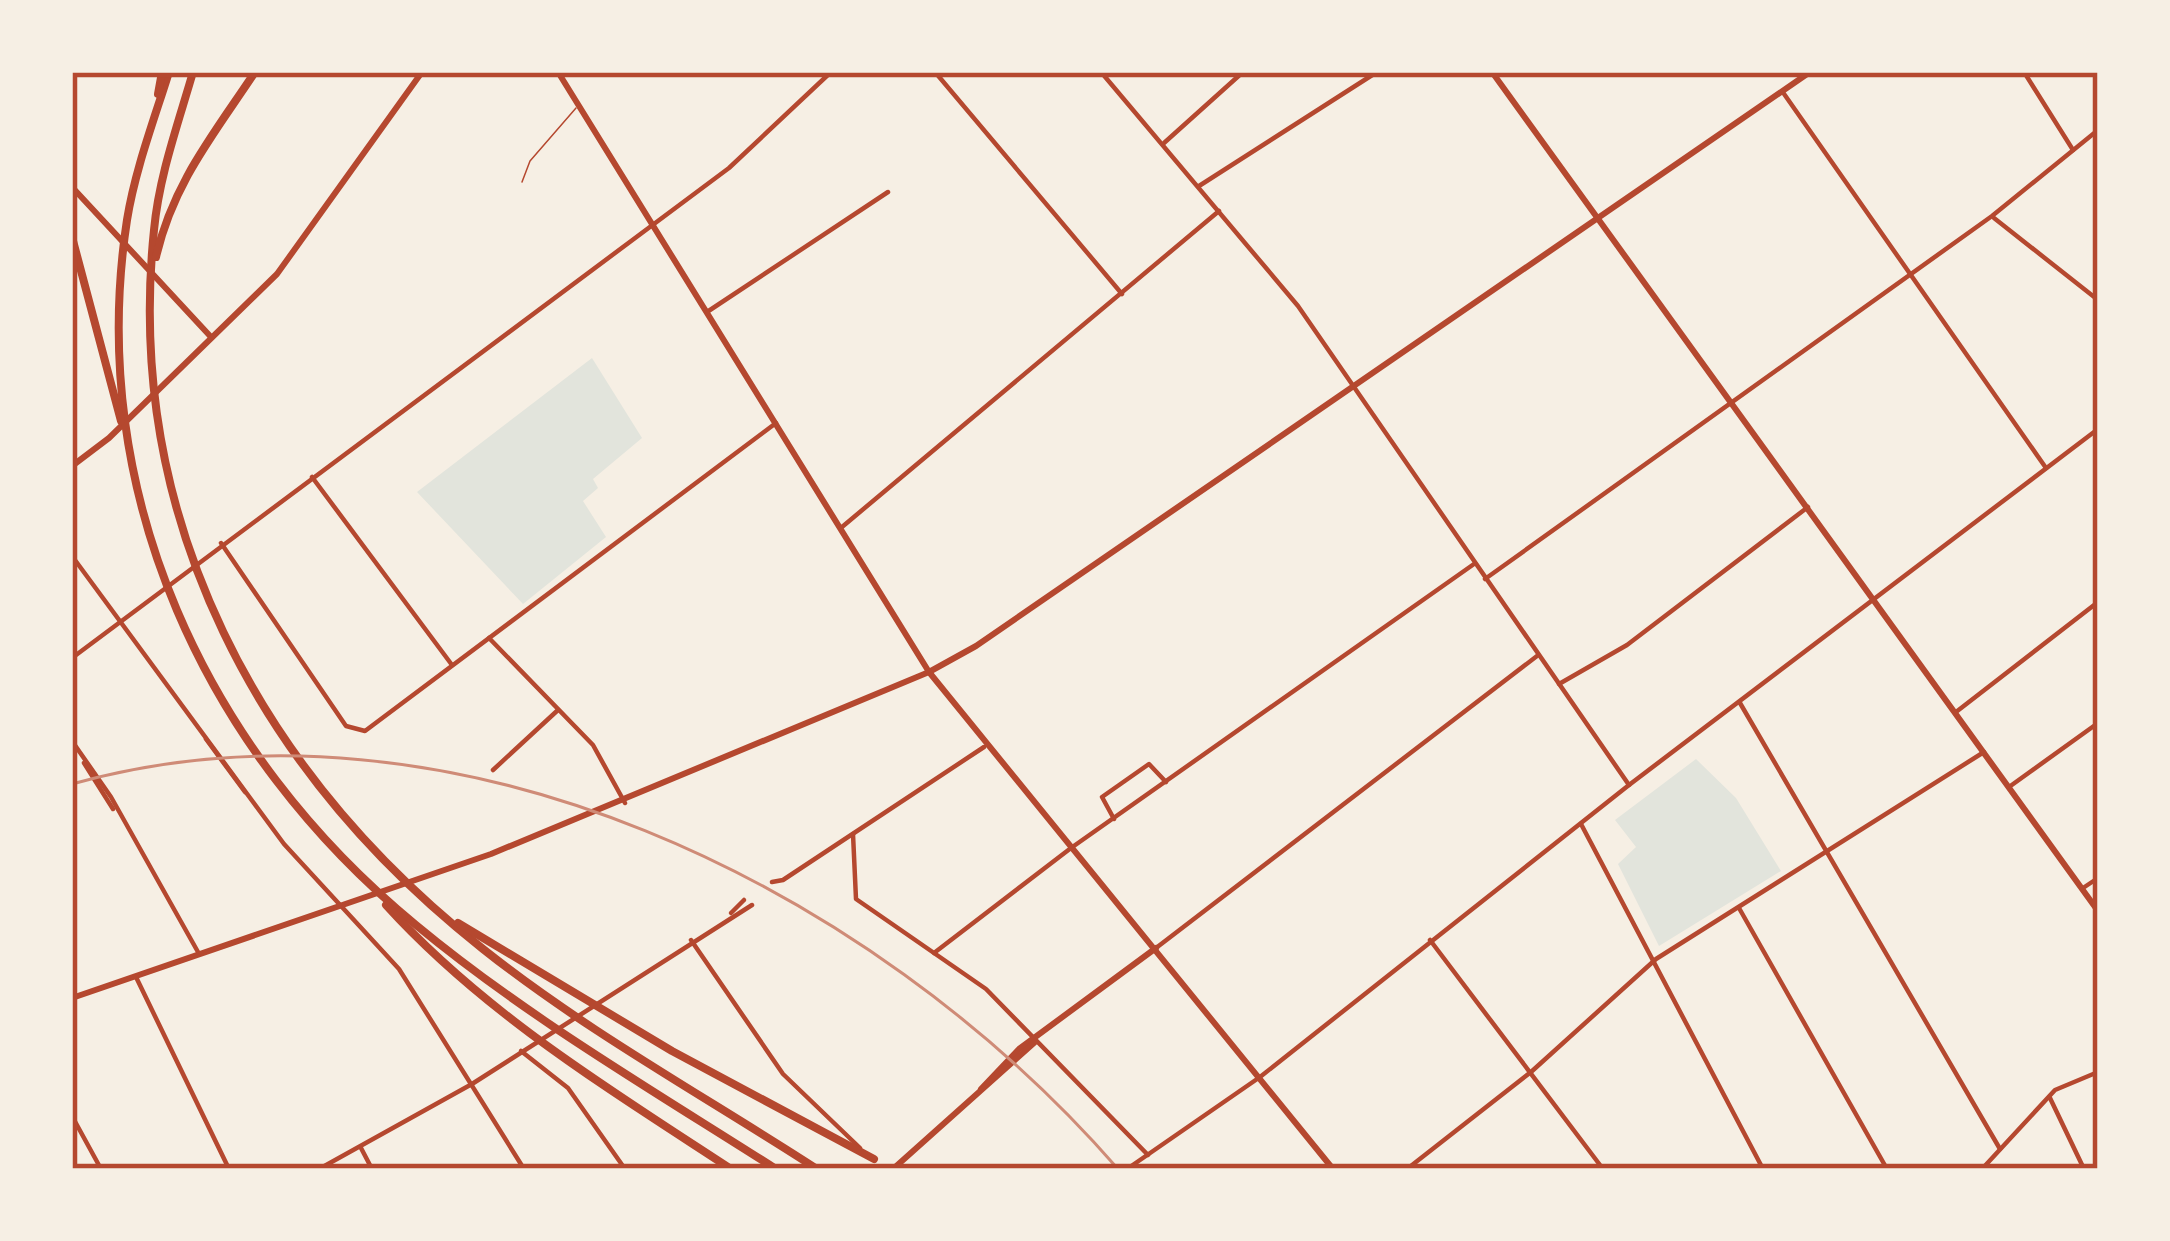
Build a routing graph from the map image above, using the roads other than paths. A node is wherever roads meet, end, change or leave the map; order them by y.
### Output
1 (166, 72) edge
2 (194, 72) edge
3 (255, 72) edge
4 (422, 72) edge
5 (558, 72) edge
6 (831, 72) edge
7 (935, 72) edge
8 (1101, 72) edge
9 (1243, 72) edge
10 (1377, 72) edge
11 (1492, 72) edge
12 (1810, 72) edge
13 (2024, 72) edge
14 (1782, 91) junction
15 (579, 105) junction
16 (2098, 130) edge
17 (1164, 143) junction
18 (2073, 150) junction
19 (522, 182) dead end
20 (1199, 186) junction
21 (72, 187) edge
22 (888, 192) dead end
23 (1219, 211) junction
24 (1992, 216) junction
25 (1598, 217) junction
26 (650, 221) junction
27 (72, 236) edge
28 (1908, 276) junction
29 (150, 282) junction
30 (1122, 294) junction
31 (2098, 299) edge
32 (707, 312) junction
33 (211, 337) junction
34 (1351, 387) junction
35 (1732, 403) junction
36 (776, 423) junction
37 (2098, 429) edge
38 (127, 442) junction
39 (72, 466) edge
40 (2046, 468) junction
41 (311, 476) junction
42 (1808, 507) junction
43 (838, 530) junction
44 (221, 543) junction
45 (72, 556) edge
46 (1474, 564) junction
47 (1485, 579) junction
48 (1875, 598) junction
49 (2098, 602) edge
50 (121, 622) junction
51 (489, 638) junction
52 (1538, 655) junction
53 (72, 658) edge
54 (452, 665) junction
55 (929, 672) junction
56 (1559, 684) junction
57 (1738, 701) junction
58 (558, 710) junction
59 (1956, 712) junction
60 (2098, 723) edge
61 (72, 742) edge
62 (984, 746) junction
63 (1984, 752) junction
64 (494, 770) dead end
65 (1166, 782) junction
66 (1629, 784) junction
67 (2009, 787) junction
68 (625, 803) junction
69 (1114, 819) junction
70 (1580, 822) junction
71 (854, 834) junction
72 (1071, 848) junction
73 (1825, 852) junction
74 (351, 866) junction
75 (2098, 878) edge
76 (772, 882) dead end
77 (2083, 889) junction
78 (744, 900) dead end
79 (752, 905) dead end
80 (340, 906) junction
81 (433, 907) junction
82 (1738, 907) junction
83 (2098, 910) edge
84 (727, 917) junction
85 (691, 940) junction
86 (1430, 940) junction
87 (1156, 947) junction
88 (934, 953) junction
89 (200, 955) junction
90 (1653, 961) junction
91 (136, 977) junction
92 (72, 998) edge
93 (1037, 1040) junction
94 (521, 1051) junction
95 (1531, 1072) junction
96 (2098, 1072) edge
97 (1260, 1077) junction
98 (472, 1084) junction
99 (2049, 1096) junction
100 (72, 1116) edge
101 (361, 1146) junction
102 (2000, 1149) junction
103 (1148, 1156) junction
104 (874, 1159) junction
105 (101, 1169) edge
106 (230, 1169) edge
107 (319, 1169) edge
108 (372, 1169) edge
109 (524, 1169) edge
110 (626, 1169) edge
111 (731, 1169) edge
112 (776, 1169) edge
113 (817, 1169) edge
114 (893, 1169) edge
115 (1127, 1169) edge
116 (1333, 1169) edge
117 (1407, 1169) edge
118 (1603, 1169) edge
119 (1763, 1169) edge
120 (1887, 1169) edge
121 (1982, 1169) edge
122 (2084, 1169) edge

1 - 38 highway
2 - 29 highway
3 - 29 highway
4 - 33 main road
5 - 15 main road
6 - 26 street
7 - 30 street
8 - 17 street
9 - 17 street
10 - 20 street
11 - 25 main road
12 - 14 main road
13 - 18 street
14 - 25 main road
14 - 28 street
15 - 19 lane
15 - 26 main road
16 - 18 street
17 - 20 street
18 - 24 street
20 - 23 street
21 - 33 main road
22 - 32 street
23 - 30 street
23 - 34 street
24 - 28 street
24 - 31 street
25 - 34 main road
25 - 35 main road
26 - 32 main road
26 - 41 street
27 - 38 highway
28 - 35 street
28 - 40 street
29 - 81 highway
30 - 43 street
32 - 36 main road
33 - 39 main road
34 - 46 street
34 - 55 main road
35 - 42 main road
35 - 47 street
36 - 43 main road
36 - 51 street
37 - 40 street
38 - 74 highway
40 - 48 street
41 - 44 street
41 - 54 street
42 - 48 main road
42 - 56 street
43 - 55 main road
44 - 50 street
44 - 54 street
45 - 50 street
46 - 47 street
46 - 65 street
47 - 52 street
48 - 57 street
48 - 59 main road
49 - 59 street
50 - 53 street
50 - 80 street
51 - 54 street
51 - 58 street
52 - 56 street
52 - 87 street
55 - 62 main road
55 - 68 main road
56 - 66 street
57 - 66 street
57 - 73 street
58 - 64 street
58 - 68 street
59 - 63 main road
60 - 67 street
61 - 89 street
62 - 71 street
62 - 72 main road
63 - 67 main road
63 - 73 street
65 - 69 street
65 - 69 street
66 - 70 street
67 - 77 main road
68 - 80 main road
69 - 72 street
70 - 86 street
70 - 90 street
71 - 76 street
71 - 88 street
72 - 87 main road
72 - 88 street
73 - 82 street
73 - 102 street
74 - 111 highway
74 - 112 highway
75 - 77 street
77 - 83 main road
78 - 84 street
79 - 84 street
80 - 89 main road
80 - 98 street
81 - 104 highway
81 - 113 highway
82 - 90 street
82 - 120 street
84 - 85 street
85 - 94 street
85 - 104 street
86 - 95 street
86 - 97 street
87 - 93 main road
87 - 97 main road
88 - 93 street
89 - 91 main road
90 - 95 street
90 - 119 street
91 - 92 main road
91 - 106 street
93 - 103 street
93 - 114 main road
94 - 98 street
94 - 110 street
95 - 117 street
95 - 118 street
96 - 99 street
97 - 103 street
97 - 116 main road
98 - 101 street
98 - 109 street
99 - 102 street
99 - 122 street
100 - 105 street
101 - 107 street
101 - 108 street
102 - 121 street
103 - 115 street
104 - 114 main road

